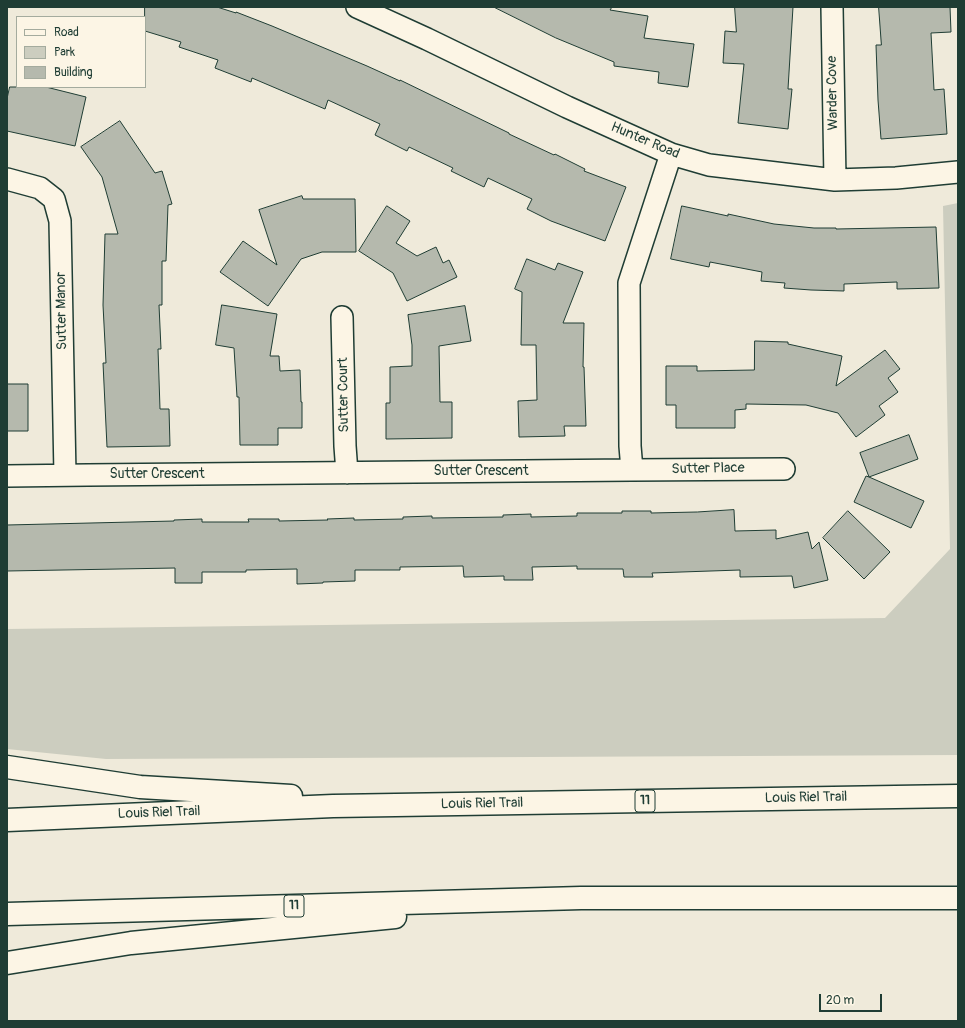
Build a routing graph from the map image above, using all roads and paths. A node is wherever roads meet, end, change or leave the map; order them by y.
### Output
1 (357, 7) edge
2 (832, 7) edge
3 (671, 154) junction
4 (958, 172) edge
5 (7, 179) edge
6 (835, 180) junction
7 (342, 317) dead end
8 (784, 468) dead end
9 (632, 470) junction
10 (347, 472) junction
11 (65, 475) junction
12 (7, 476) edge
13 (7, 767) edge
14 (958, 796) edge
15 (333, 806) junction
16 (7, 820) edge
17 (581, 898) junction
18 (958, 898) edge
19 (7, 914) edge
20 (7, 963) edge

1 - 3 street, Hunter Road
2 - 6 street, Warder Cove
3 - 6 street, Hunter Road
3 - 9 street
4 - 6 street, Hunter Road
5 - 11 street, Sutter Manor
7 - 10 street, Sutter Court
8 - 9 street, Sutter Place
9 - 10 street, Sutter Crescent
10 - 11 street, Sutter Crescent
11 - 12 street, Sutter Crescent
13 - 15 highway
14 - 15 highway, Louis Riel Trail / 11
15 - 16 highway, Louis Riel Trail / 11
17 - 18 highway, 11
17 - 19 highway, 11
17 - 20 highway

